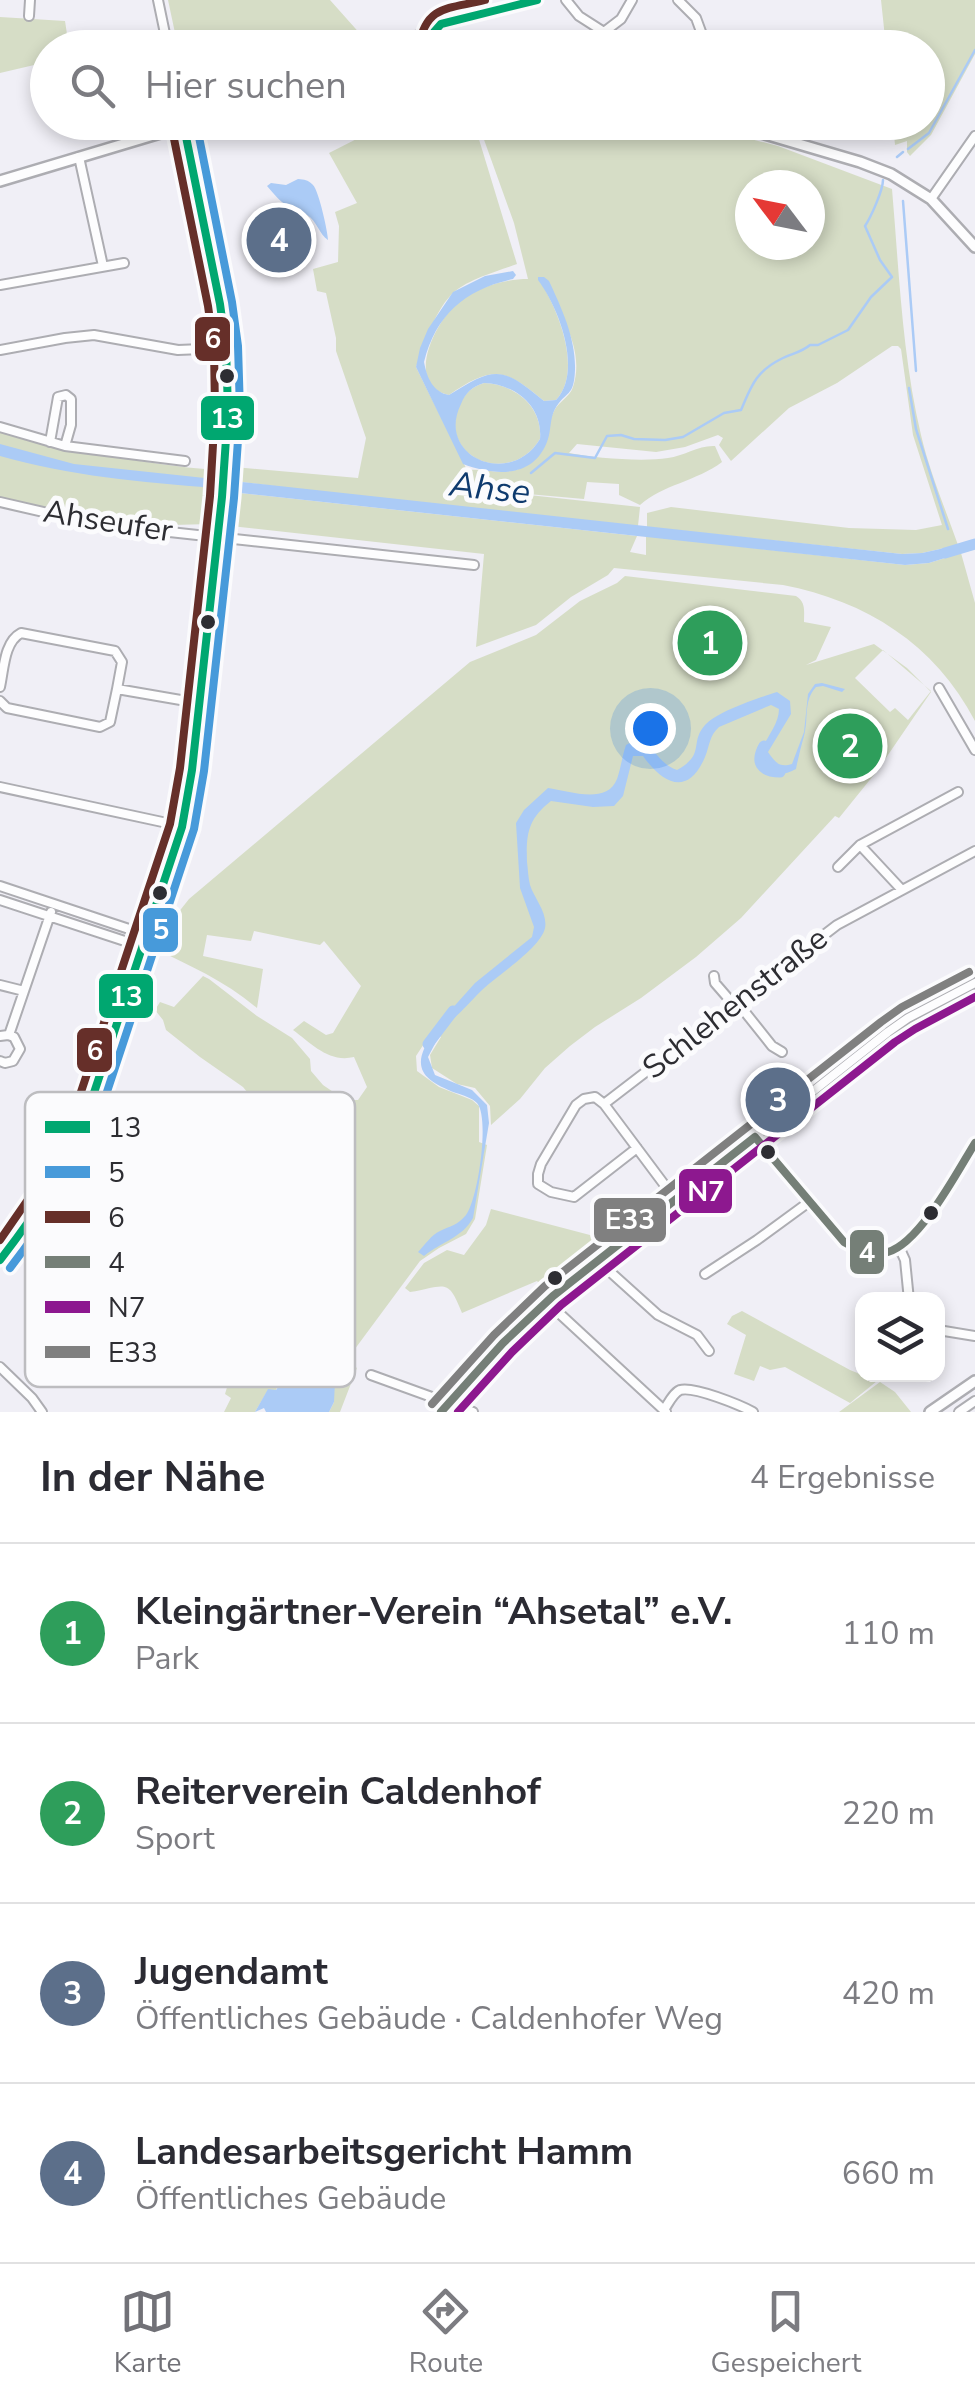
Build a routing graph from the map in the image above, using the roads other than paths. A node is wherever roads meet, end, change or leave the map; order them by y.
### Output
1 (30, 0) edge
2 (158, 0) edge
3 (487, 0) edge
4 (537, 0) edge
5 (566, 0) edge
6 (632, 0) edge
7 (678, 0) edge
8 (489, 12) junction
9 (29, 16) dead end
10 (436, 28) joint
11 (164, 30) edge
12 (427, 30) edge
13 (601, 30) edge
14 (606, 30) edge
15 (700, 30) edge
16 (975, 136) edge
17 (135, 140) edge
18 (187, 140) edge
19 (785, 140) edge
20 (79, 157) junction
21 (0, 181) edge
22 (930, 199) junction
23 (975, 246) edge
24 (124, 263) dead end
25 (103, 266) junction
26 (0, 284) edge
27 (226, 348) junction
28 (0, 350) edge
29 (0, 427) edge
30 (50, 442) junction
31 (65, 446) junction
32 (185, 461) dead end
33 (0, 502) edge
34 (217, 538) junction
35 (474, 565) dead end
36 (0, 688) edge
37 (939, 688) dead end
38 (117, 689) junction
39 (0, 702) edge
40 (198, 703) junction
41 (975, 750) edge
42 (0, 788) edge
43 (958, 792) dead end
44 (166, 823) dead end
45 (860, 844) junction
46 (975, 851) edge
47 (838, 867) dead end
48 (0, 886) edge
49 (902, 889) junction
50 (0, 900) edge
51 (54, 904) junction
52 (49, 916) junction
53 (146, 942) junction
54 (714, 976) dead end
55 (975, 983) edge
56 (0, 984) edge
57 (24, 991) junction
58 (736, 1003) junction
59 (4, 1036) edge
60 (782, 1052) dead end
61 (2, 1064) edge
62 (95, 1092) edge
63 (604, 1104) junction
64 (754, 1138) junction
65 (975, 1143) edge
66 (636, 1148) junction
67 (675, 1199) junction
68 (808, 1202) junction
69 (25, 1226) edge
70 (900, 1249) junction
71 (0, 1260) edge
72 (597, 1260) junction
73 (705, 1274) dead end
74 (908, 1292) edge
75 (546, 1302) junction
76 (945, 1331) edge
77 (975, 1336) edge
78 (709, 1351) dead end
79 (0, 1366) edge
80 (371, 1375) dead end
81 (975, 1382) edge
82 (975, 1401) edge
83 (448, 1404) junction
84 (665, 1411) edge
85 (42, 1412) edge
86 (441, 1412) edge
87 (473, 1412) edge
88 (753, 1412) edge
89 (930, 1412) edge
90 (959, 1412) edge

1 - 9 street
2 - 11 street
3 - 8 street
4 - 8 street
5 - 13 street
6 - 14 street
7 - 15 street
8 - 10 street
10 - 12 street
16 - 22 street
17 - 20 main road
18 - 27 street
19 - 22 main road
20 - 21 main road
20 - 25 street
22 - 23 main road
24 - 25 street
25 - 26 street
27 - 28 street
27 - 34 street
29 - 30 street
30 - 31 street
30 - 31 street
31 - 32 street
33 - 34 street, Ahseufer
34 - 35 street, Ahseufer
34 - 40 street
36 - 38 street
37 - 41 street
38 - 39 street
38 - 40 street
40 - 53 street
42 - 44 street
43 - 45 street
45 - 47 street
45 - 49 street
46 - 49 street, Schlehenstraße
48 - 51 street
49 - 58 street, Schlehenstraße
50 - 52 street
51 - 52 street
51 - 53 street
52 - 53 street
52 - 57 street
53 - 62 street
54 - 58 street
55 - 64 street
56 - 57 street
57 - 59 street
58 - 60 street
58 - 63 street, Schlehenstraße
59 - 61 street
63 - 66 street
63 - 66 street, Schlehenstraße
64 - 67 street
64 - 68 street
65 - 70 street
66 - 67 street
67 - 72 street
68 - 70 street
68 - 73 street
69 - 71 street
70 - 74 street
72 - 75 street
72 - 78 street
75 - 83 street
75 - 84 street
76 - 77 street
79 - 85 street
80 - 83 street
81 - 89 main road
82 - 90 street
83 - 86 street
83 - 87 street
84 - 88 street

